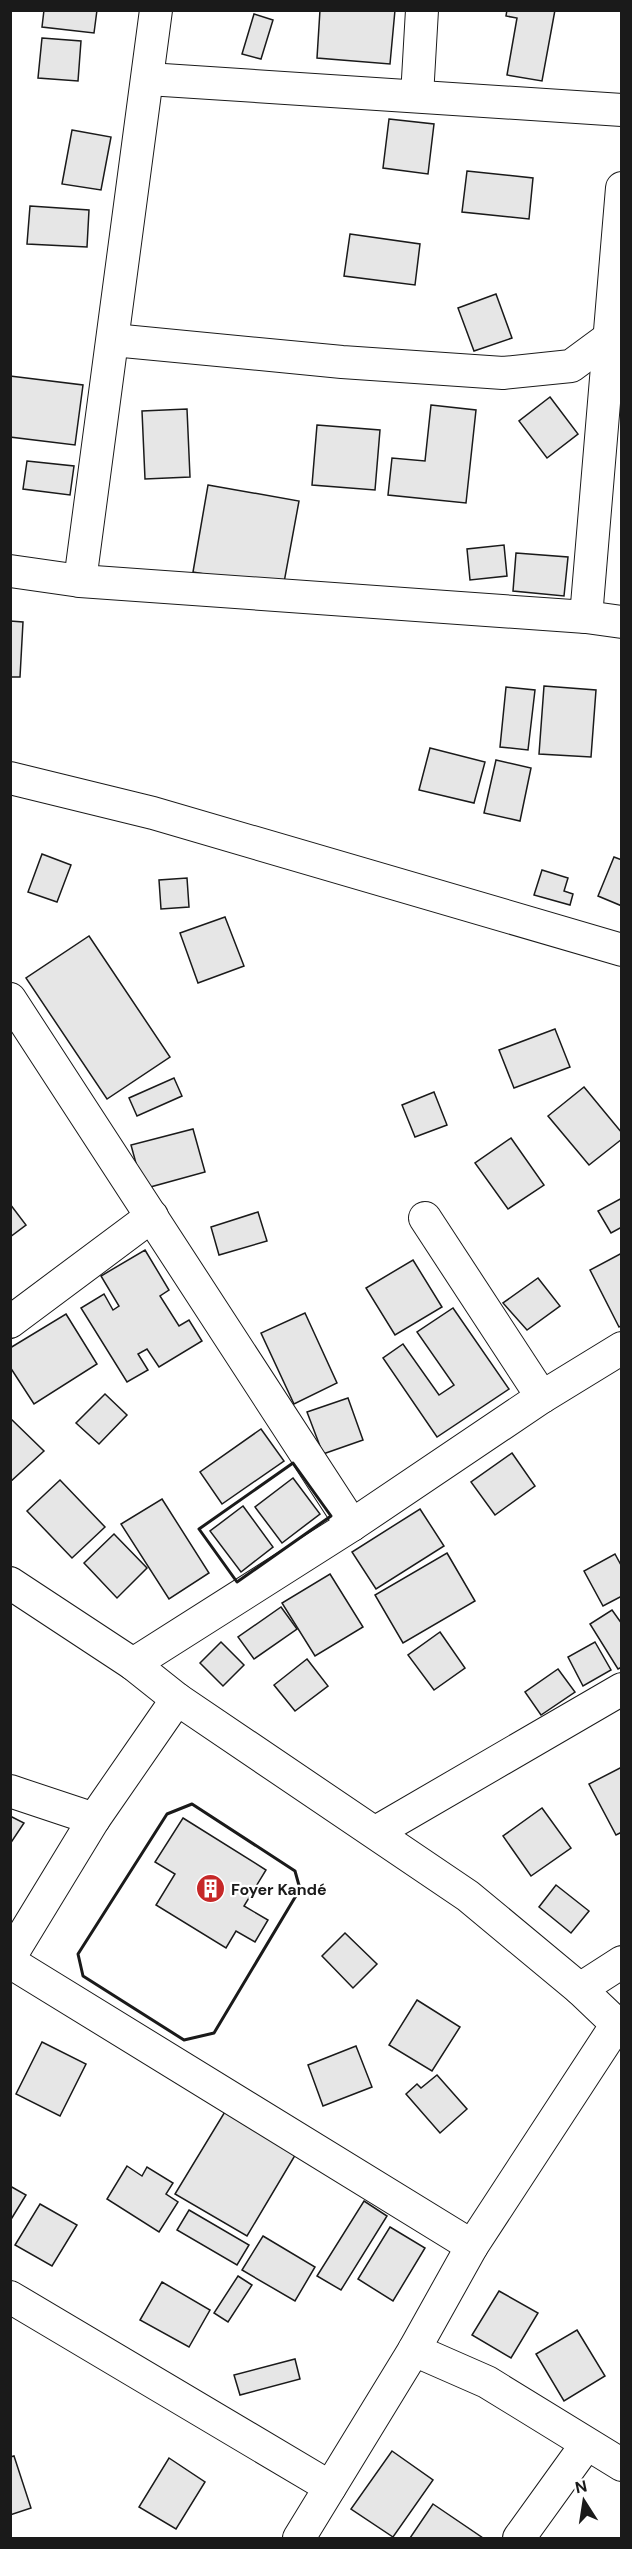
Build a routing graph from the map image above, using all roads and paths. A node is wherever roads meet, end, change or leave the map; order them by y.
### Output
1 (156, 10) edge
2 (422, 10) edge
3 (148, 79) junction
4 (417, 96) junction
5 (621, 110) edge
6 (621, 188) edge
7 (609, 339) junction
8 (113, 340) junction
9 (10, 571) edge
10 (80, 581) junction
11 (586, 617) junction
12 (621, 622) edge
13 (10, 778) edge
14 (621, 950) edge
15 (10, 999) edge
16 (152, 1216) junction
17 (424, 1218) dead end
18 (10, 1322) edge
19 (621, 1348) edge
20 (542, 1397) junction
21 (352, 1526) junction
22 (10, 1583) edge
23 (133, 1664) junction
24 (621, 1689) edge
25 (177, 1700) junction
26 (10, 1791) edge
27 (94, 1819) junction
28 (376, 1832) junction
29 (10, 1957) edge
30 (10, 1962) edge
31 (621, 1962) edge
32 (580, 1989) junction
33 (620, 2026) edge
34 (472, 2246) junction
35 (10, 2296) edge
36 (414, 2350) junction
37 (586, 2445) junction
38 (621, 2465) edge
39 (330, 2487) junction
40 (299, 2538) edge
41 (519, 2538) edge

1 - 3 street
2 - 4 street
3 - 4 street
3 - 8 street
4 - 5 street
6 - 7 street
7 - 8 street
7 - 11 street
8 - 10 street
9 - 10 street
10 - 11 street
11 - 12 street
13 - 14 street
15 - 16 street
16 - 18 street
16 - 21 street
17 - 20 street
19 - 20 street
20 - 21 street
21 - 23 street
22 - 23 street
23 - 25 street
24 - 28 street
25 - 27 street
25 - 28 street
26 - 27 street
27 - 29 street
28 - 32 street
30 - 34 street
31 - 32 street
32 - 33 street
33 - 34 street
34 - 36 street
35 - 39 street
36 - 37 street
36 - 39 street
37 - 38 street
37 - 41 street
39 - 40 street

